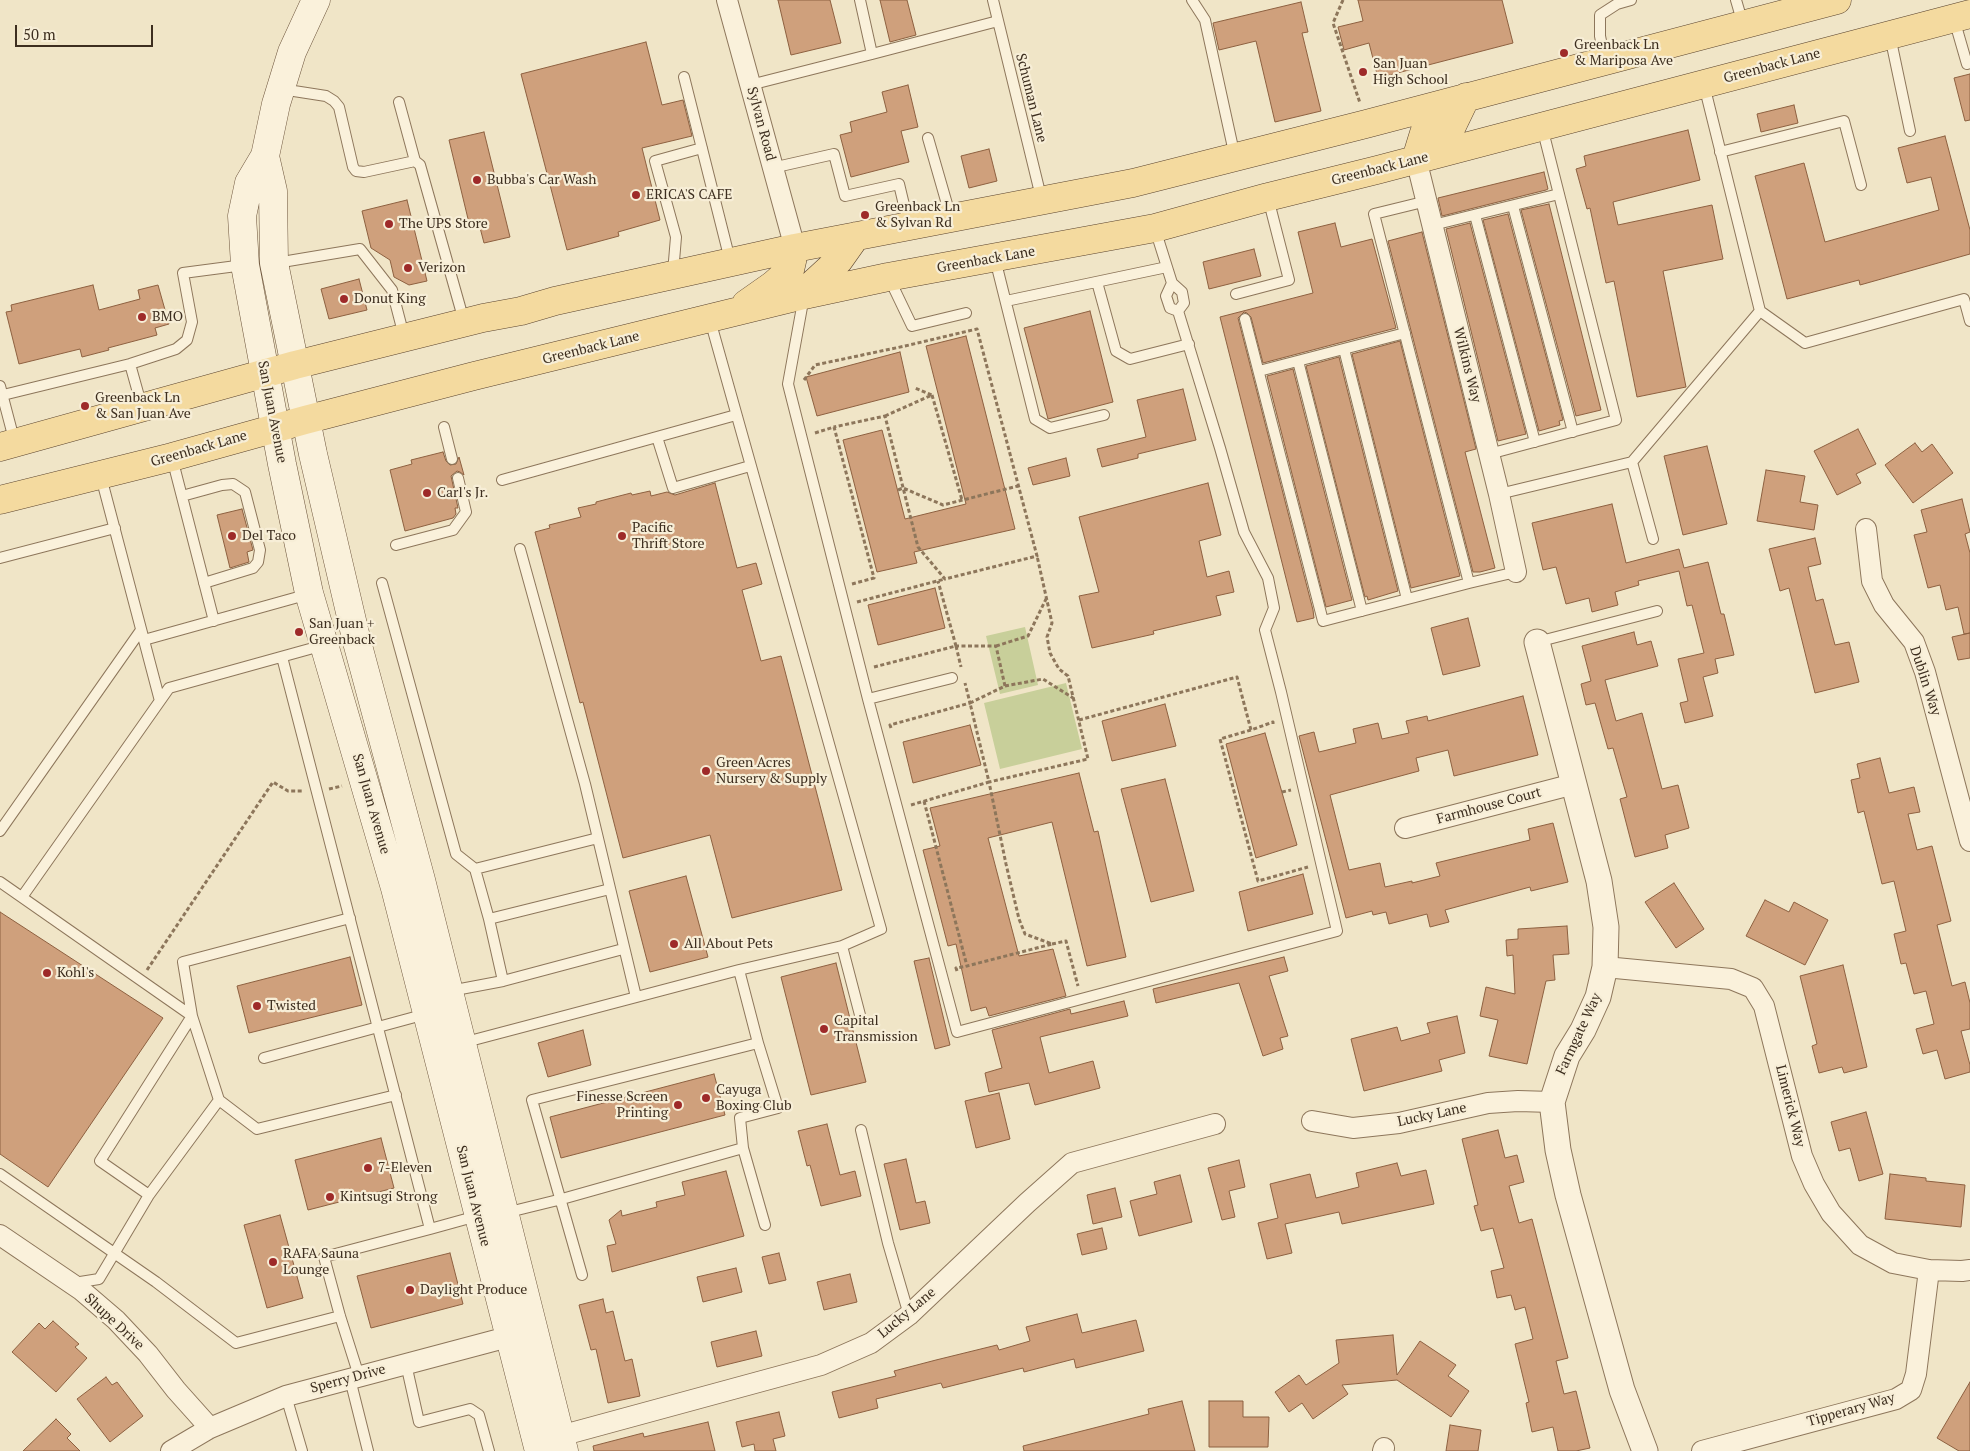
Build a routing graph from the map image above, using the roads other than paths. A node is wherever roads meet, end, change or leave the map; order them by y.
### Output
1 (316, 0) edge
2 (727, 0) edge
3 (860, 0) edge
4 (993, 0) edge
5 (1192, 0) edge
6 (1631, 0) edge
7 (1837, 0) edge
8 (1740, 12) edge
9 (1962, 16) edge
10 (998, 20) junction
11 (1890, 35) junction
12 (872, 54) junction
13 (1605, 61) junction
14 (1970, 63) edge
15 (684, 77) dead end
16 (1704, 84) junction
17 (750, 85) junction
18 (280, 88) junction
19 (1466, 97) junction
20 (399, 102) dead end
21 (1542, 126) junction
22 (1910, 131) dead end
23 (928, 138) dead end
24 (702, 148) junction
25 (1720, 152) junction
26 (265, 156) junction
27 (1235, 157) junction
28 (1416, 160) junction
29 (415, 161) junction
30 (772, 168) junction
31 (1861, 185) dead end
32 (1559, 194) junction
33 (1268, 197) junction
34 (1427, 201) junction
35 (1042, 202) junction
36 (1513, 206) junction
37 (1475, 215) junction
38 (951, 219) junction
39 (1433, 225) junction
40 (909, 227) junction
41 (1155, 228) junction
42 (856, 236) junction
43 (795, 248) junction
44 (995, 258) junction
45 (274, 263) junction
46 (731, 263) junction
47 (245, 265) junction
48 (1167, 267) junction
49 (673, 275) junction
50 (888, 278) junction
51 (1097, 282) junction
52 (1172, 283) junction
53 (1236, 294) dead end
54 (804, 295) junction
55 (1006, 301) junction
56 (1178, 311) junction
57 (1760, 311) junction
58 (966, 313) dead end
59 (721, 316) junction
60 (1245, 319) dead end
61 (1970, 320) edge
62 (465, 322) junction
63 (1405, 333) junction
64 (405, 337) junction
65 (1189, 344) junction
66 (1344, 349) junction
67 (1298, 361) junction
68 (130, 364) junction
69 (294, 366) junction
70 (1259, 371) junction
71 (265, 374) junction
72 (1, 390) edge
73 (142, 407) junction
74 (736, 415) junction
75 (1104, 415) dead end
76 (305, 420) junction
77 (444, 427) dead end
78 (275, 428) junction
79 (1573, 432) junction
80 (657, 437) junction
81 (1536, 442) junction
82 (8, 445) edge
83 (1489, 454) junction
84 (172, 458) junction
85 (452, 458) dead end
86 (1632, 462) junction
87 (750, 466) junction
88 (101, 476) junction
89 (458, 478) dead end
90 (502, 480) dead end
91 (1500, 494) junction
92 (182, 496) junction
93 (0, 500) edge
94 (115, 528) junction
95 (1866, 529) dead end
96 (1653, 539) dead end
97 (396, 544) dead end
98 (520, 549) dead end
99 (0, 558) edge
100 (1516, 572) joint
101 (204, 583) junction
102 (382, 583) dead end
103 (1469, 583) junction
104 (310, 594) junction
105 (1408, 599) junction
106 (1362, 611) junction
107 (1657, 611) dead end
108 (214, 621) junction
109 (143, 635) junction
110 (1537, 642) joint
111 (325, 645) junction
112 (282, 657) junction
113 (952, 678) dead end
114 (868, 700) junction
115 (160, 701) junction
116 (1574, 784) junction
117 (1404, 828) dead end
118 (0, 831) edge
119 (598, 838) junction
120 (1970, 841) edge
121 (475, 869) junction
122 (0, 882) edge
123 (395, 888) junction
124 (610, 889) junction
125 (22, 897) junction
126 (350, 918) junction
127 (489, 920) junction
128 (842, 946) junction
129 (623, 949) junction
130 (1605, 967) junction
131 (739, 970) junction
132 (503, 981) junction
133 (448, 992) junction
134 (636, 997) junction
135 (426, 1014) junction
136 (860, 1015) dead end
137 (192, 1016) junction
138 (378, 1027) junction
139 (461, 1043) junction
140 (758, 1043) junction
141 (264, 1058) dead end
142 (445, 1085) junction
143 (396, 1096) junction
144 (219, 1100) junction
145 (1552, 1102) junction
146 (1312, 1121) dead end
147 (1216, 1124) dead end
148 (861, 1130) dead end
149 (743, 1148) junction
150 (0, 1174) edge
151 (149, 1195) junction
152 (562, 1200) junction
153 (491, 1214) junction
154 (765, 1225) dead end
155 (430, 1229) junction
156 (0, 1236) edge
157 (115, 1253) junction
158 (1929, 1270) junction
159 (1970, 1270) edge
160 (582, 1275) dead end
161 (72, 1284) junction
162 (909, 1315) junction
163 (340, 1316) junction
164 (521, 1333) junction
165 (406, 1364) junction
166 (355, 1378) junction
167 (286, 1396) junction
168 (210, 1428) junction
169 (555, 1446) edge
170 (171, 1451) edge
171 (302, 1451) edge
172 (368, 1451) edge
173 (489, 1451) edge
174 (1645, 1451) edge
175 (1702, 1451) edge

1 - 18 main road, San Juan Avenue
2 - 17 street, Sylvan Road
3 - 12 lane
4 - 10 lane, Schuman Lane
5 - 27 lane
6 - 13 lane
7 - 8 main road
8 - 13 main road
9 - 11 main road, Greenback Lane
9 - 14 lane
10 - 12 lane
10 - 35 lane, Schuman Lane
11 - 16 main road, Greenback Lane
11 - 22 lane
12 - 17 lane
13 - 19 main road
15 - 24 lane
16 - 21 main road, Greenback Lane
16 - 25 lane
17 - 30 street, Sylvan Road
18 - 26 main road, San Juan Avenue
18 - 29 lane
19 - 27 main road
19 - 28 main road
20 - 29 lane
21 - 28 main road, Greenback Lane
21 - 32 lane
23 - 38 lane
24 - 46 lane
24 - 49 lane
25 - 31 lane
25 - 57 lane
26 - 45 main road, San Juan Avenue
26 - 47 main road, San Juan Avenue
27 - 35 main road
28 - 33 main road, Greenback Lane
28 - 34 street, Wilkins Way
29 - 62 lane
30 - 40 lane
30 - 43 street, Sylvan Road
32 - 36 lane
32 - 79 lane
33 - 41 main road, Greenback Lane
33 - 53 lane
34 - 39 street, Wilkins Way
34 - 63 lane
35 - 38 main road
36 - 37 lane
36 - 79 lane
37 - 39 lane
37 - 81 lane
38 - 40 main road
39 - 83 street, Wilkins Way
40 - 42 main road
41 - 44 main road, Greenback Lane
41 - 48 lane
42 - 43 main road
42 - 54 main road
43 - 46 main road
43 - 59 main road
44 - 50 main road, Greenback Lane
44 - 55 lane
45 - 64 lane
45 - 69 main road, San Juan Avenue
46 - 49 main road
47 - 68 lane
47 - 71 main road, San Juan Avenue
48 - 51 lane
48 - 52 lane
49 - 62 main road
50 - 54 main road, Greenback Lane
50 - 58 lane
51 - 55 lane
51 - 65 lane
52 - 56 lane
52 - 56 lane
54 - 59 main road, Greenback Lane
54 - 114 lane
55 - 75 lane
56 - 65 lane
57 - 61 lane
57 - 86 lane
59 - 74 lane
59 - 76 main road, Greenback Lane
60 - 70 lane
62 - 64 main road
63 - 66 lane
63 - 103 lane
64 - 69 main road
65 - 114 lane
66 - 67 lane
66 - 105 lane
67 - 70 lane
67 - 106 lane
68 - 72 lane
68 - 73 lane
69 - 71 main road
69 - 76 main road, San Juan Avenue
70 - 106 lane
71 - 73 main road
71 - 78 main road, San Juan Avenue
72 - 82 lane
73 - 82 main road
74 - 80 lane
74 - 87 lane
76 - 78 main road, Greenback Lane
76 - 133 main road, San Juan Avenue
77 - 85 lane
78 - 84 main road, Greenback Lane
78 - 104 main road, San Juan Avenue
79 - 81 lane
80 - 87 lane
80 - 90 lane
81 - 83 lane
83 - 91 street, Wilkins Way
84 - 88 main road, Greenback Lane
84 - 92 lane
86 - 91 lane
86 - 96 lane
87 - 128 lane
88 - 93 main road, Greenback Lane
88 - 94 lane
89 - 97 lane
91 - 100 street, Wilkins Way
92 - 101 lane
92 - 101 lane
94 - 99 lane
94 - 109 lane
95 - 120 street, Dublin Way
98 - 119 lane
100 - 103 lane
101 - 108 lane
102 - 121 lane
103 - 105 lane
104 - 108 lane
104 - 111 main road, San Juan Avenue
105 - 106 lane
107 - 110 lane
108 - 109 lane
109 - 115 lane
109 - 118 lane
110 - 116 street, Farmgate Way
111 - 112 lane
111 - 123 main road, San Juan Avenue
112 - 115 lane
112 - 126 lane
113 - 114 lane
115 - 125 lane
116 - 117 street, Farmhouse Court
116 - 130 street, Farmgate Way
119 - 121 lane
119 - 124 lane
121 - 127 lane
122 - 125 lane
123 - 133 main road
123 - 135 main road, San Juan Avenue
124 - 127 lane
124 - 129 lane
125 - 137 lane
126 - 137 lane
126 - 138 lane
127 - 132 lane
128 - 131 lane
128 - 136 lane
129 - 132 lane
129 - 134 lane
130 - 145 street, Farmgate Way
130 - 158 street, Limerick Way
131 - 134 lane
131 - 140 lane
132 - 133 lane
133 - 139 main road, San Juan Avenue
133 - 142 main road
134 - 139 lane
135 - 138 lane
135 - 142 main road, San Juan Avenue
137 - 144 lane
137 - 151 lane
138 - 141 lane
138 - 143 lane
139 - 153 main road, San Juan Avenue
140 - 149 lane
140 - 152 lane
142 - 153 main road, San Juan Avenue
143 - 144 lane
143 - 155 lane
144 - 151 lane
145 - 146 street, Lucky Lane
145 - 174 street, Farmgate Way
147 - 162 street, Lucky Lane
148 - 162 lane
149 - 152 lane
149 - 154 lane
150 - 157 lane
151 - 157 lane
152 - 153 lane
152 - 160 lane
153 - 155 lane
153 - 164 main road, San Juan Avenue
155 - 163 lane
156 - 161 street, Shupe Drive
157 - 161 lane
157 - 163 lane
158 - 159 street, Limerick Way
158 - 175 street, Tipperary Way
161 - 168 street, Shupe Drive
162 - 169 street, Lucky Lane
163 - 166 lane
164 - 165 street, Sperry Drive
164 - 169 main road, San Juan Avenue
165 - 166 street, Sperry Drive
165 - 173 lane
166 - 167 street, Sperry Drive
166 - 172 lane
167 - 168 street, Sperry Drive
167 - 171 lane
168 - 170 street, Sperry Drive

